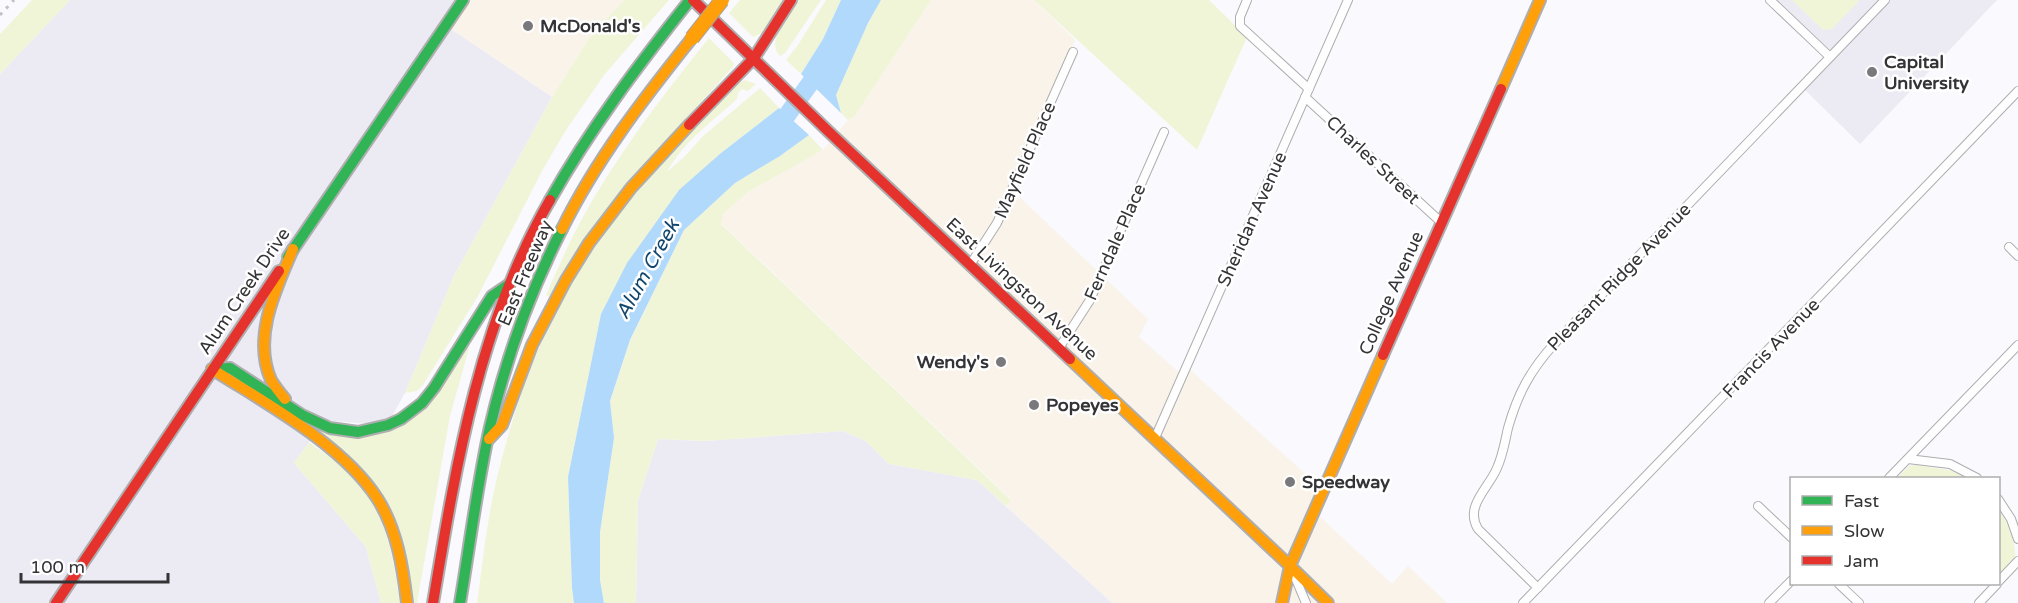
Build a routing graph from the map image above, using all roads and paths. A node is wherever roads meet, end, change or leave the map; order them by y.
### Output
1 (463, 0) edge
2 (692, 0) edge
3 (722, 0) edge
4 (791, 0) edge
5 (1348, 0) edge
6 (1540, 0) edge
7 (1770, 0) edge
8 (1885, 0) edge
9 (1244, 2) edge
10 (1073, 52) dead end
11 (1830, 57) junction
12 (754, 58) junction
13 (2018, 91) edge
14 (1307, 93) junction
15 (1164, 132) dead end
16 (1442, 223) junction
17 (2008, 247) dead end
18 (293, 249) junction
19 (2018, 256) edge
20 (970, 265) junction
21 (508, 285) junction
22 (2018, 345) edge
23 (1059, 348) junction
24 (213, 369) junction
25 (302, 415) junction
26 (1155, 438) junction
27 (489, 439) junction
28 (1908, 459) junction
29 (1889, 477) edge
30 (1975, 477) edge
31 (2000, 502) edge
32 (1758, 506) dead end
33 (1790, 537) edge
34 (2018, 539) edge
35 (2018, 561) edge
36 (1290, 566) junction
37 (1790, 581) edge
38 (2000, 581) edge
39 (1840, 585) edge
40 (1996, 585) edge
41 (1538, 588) junction
42 (56, 603) edge
43 (407, 603) edge
44 (433, 603) edge
45 (460, 603) edge
46 (1282, 603) edge
47 (1306, 603) edge
48 (1328, 603) edge
49 (1523, 603) edge
50 (1769, 603) edge
51 (1859, 603) edge
52 (1979, 603) edge

1 - 18 main road, Alum Creek Drive
2 - 12 main road, East Livingston Avenue
2 - 21 main road, East Freeway
3 - 27 main road, East Freeway, bridge
4 - 12 main road
5 - 14 street, Sheridan Avenue
6 - 16 main road, College Avenue
7 - 11 street
8 - 11 street, Pleasant Ridge Avenue
9 - 14 street, Charles Street
10 - 20 street, Mayfield Place
11 - 41 street, Pleasant Ridge Avenue
12 - 20 main road, East Livingston Avenue
12 - 27 main road
13 - 41 street, Francis Avenue
14 - 16 street, Charles Street
14 - 26 street, Sheridan Avenue
15 - 23 street, Ferndale Place
16 - 36 main road, College Avenue
17 - 19 street
18 - 24 main road, Alum Creek Drive
18 - 25 main road
20 - 23 main road, East Livingston Avenue
21 - 25 main road
21 - 44 main road, East Freeway
22 - 28 street
23 - 26 main road, East Livingston Avenue
24 - 25 main road
24 - 42 main road, Alum Creek Drive
24 - 43 main road
26 - 36 main road, East Livingston Avenue
27 - 45 main road, East Freeway
28 - 29 street
28 - 30 street
31 - 34 street
32 - 33 street
35 - 38 street
36 - 46 main road, College Avenue
36 - 47 street
36 - 48 main road, East Livingston Avenue
37 - 50 street
39 - 51 street
40 - 52 street
41 - 49 street, Francis Avenue

